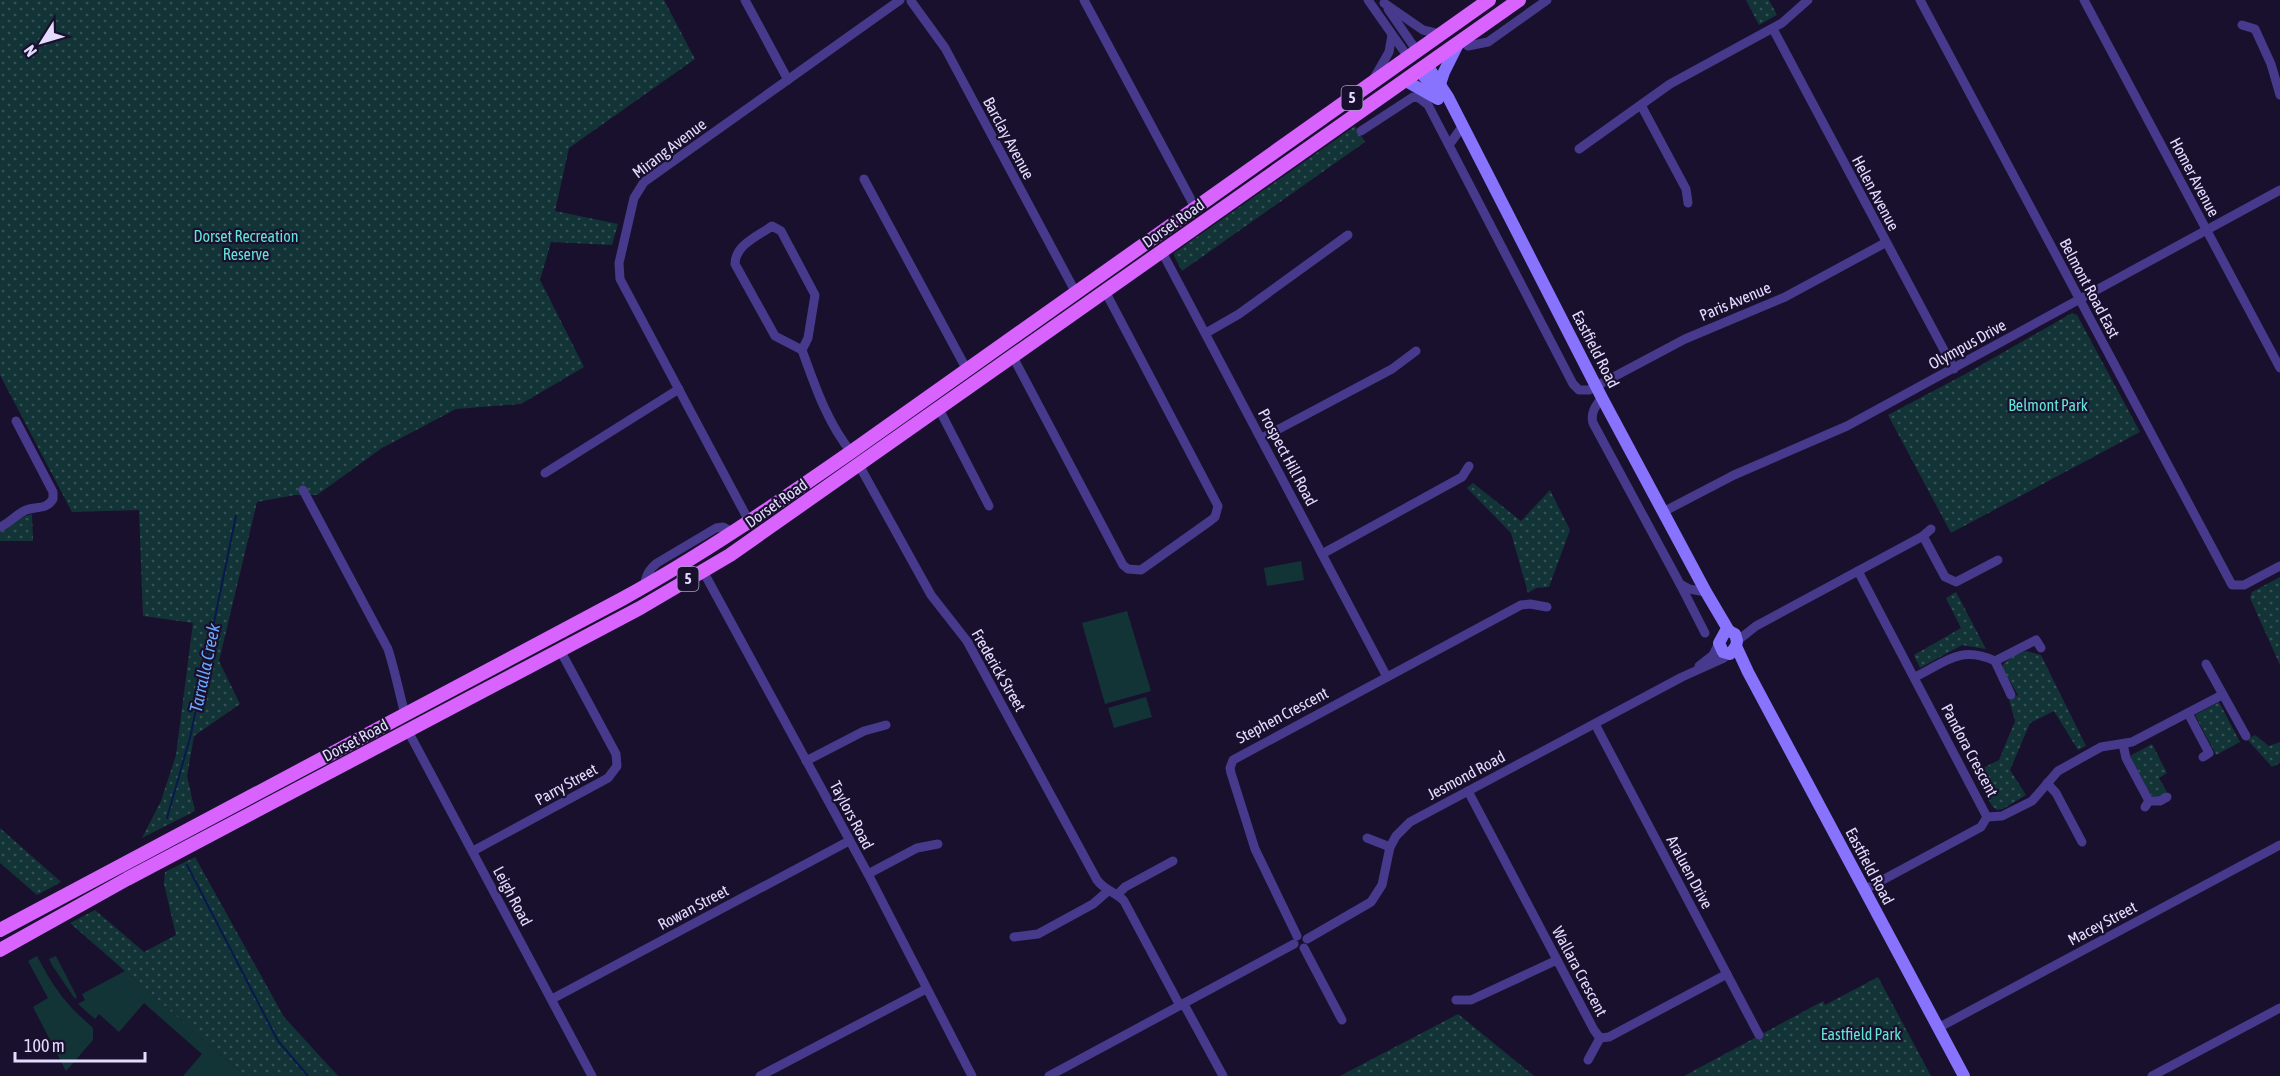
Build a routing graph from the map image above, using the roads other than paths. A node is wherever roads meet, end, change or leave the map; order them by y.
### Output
1 (745, 0) edge
2 (901, 0) edge
3 (911, 0) edge
4 (1084, 0) edge
5 (1368, 0) edge
6 (1489, 0) edge
7 (1519, 0) edge
8 (1547, 0) edge
9 (1808, 0) edge
10 (1920, 0) edge
11 (2084, 0) edge
12 (1383, 2) edge
13 (2242, 25) dead end
14 (1773, 29) junction
15 (1440, 34) junction
16 (1392, 35) junction
17 (1460, 41) junction
18 (1413, 54) junction
19 (2276, 62) edge
20 (1423, 68) junction
21 (788, 80) junction
22 (1406, 81) junction
23 (1440, 84) junction
24 (1370, 85) junction
25 (2280, 95) edge
26 (1446, 105) junction
27 (1641, 105) junction
28 (1459, 122) junction
29 (1361, 131) dead end
30 (1449, 145) junction
31 (1579, 149) dead end
32 (864, 179) dead end
33 (2280, 190) edge
34 (1688, 203) dead end
35 (1196, 209) junction
36 (1205, 222) junction
37 (2206, 230) junction
38 (1347, 235) dead end
39 (1885, 243) junction
40 (1162, 252) junction
41 (1105, 291) junction
42 (1076, 293) junction
43 (2078, 298) junction
44 (1206, 333) junction
45 (1004, 344) junction
46 (802, 350) junction
47 (1416, 351) dead end
48 (1012, 357) junction
49 (2280, 368) edge
50 (1954, 369) junction
51 (967, 370) junction
52 (1596, 386) junction
53 (679, 389) junction
54 (1602, 398) junction
55 (939, 409) junction
56 (16, 421) dead end
57 (1262, 438) junction
58 (851, 452) junction
59 (860, 465) junction
60 (1469, 466) dead end
61 (545, 473) dead end
62 (303, 490) dead end
63 (989, 506) dead end
64 (1664, 512) junction
65 (750, 522) junction
66 (0, 527) edge
67 (1931, 529) dead end
68 (734, 533) junction
69 (1923, 536) junction
70 (1322, 554) junction
71 (695, 558) junction
72 (1998, 560) dead end
73 (2280, 566) edge
74 (703, 571) junction
75 (1857, 571) junction
76 (1680, 584) junction
77 (644, 587) junction
78 (1707, 593) junction
79 (1547, 607) dead end
80 (1705, 633) dead end
81 (1729, 643) junction
82 (2041, 648) dead end
83 (560, 650) junction
84 (1995, 661) junction
85 (2206, 664) dead end
86 (1387, 677) junction
87 (1682, 677) junction
88 (1915, 677) junction
89 (2222, 695) junction
90 (2011, 696) dead end
91 (2188, 713) junction
92 (405, 714) junction
93 (1595, 724) junction
94 (886, 725) dead end
95 (408, 731) junction
96 (2246, 736) dead end
97 (2123, 744) junction
98 (2203, 757) dead end
99 (806, 761) junction
100 (2047, 783) junction
101 (266, 788) junction
102 (1468, 791) junction
103 (2167, 797) dead end
104 (273, 801) junction
105 (1987, 817) junction
106 (1367, 838) dead end
107 (849, 842) junction
108 (2082, 842) dead end
109 (938, 844) dead end
110 (2280, 845) edge
111 (1390, 847) junction
112 (473, 851) junction
113 (1173, 861) dead end
114 (120, 865) junction
115 (868, 874) junction
116 (127, 879) junction
117 (1864, 890) junction
118 (1112, 893) junction
119 (0, 930) edge
120 (1014, 937) dead end
121 (1295, 940) junction
122 (1305, 943) junction
123 (0, 950) edge
124 (1557, 960) junction
125 (1727, 974) junction
126 (926, 989) junction
127 (552, 999) junction
128 (1456, 1000) dead end
129 (1182, 1005) junction
130 (2280, 1008) edge
131 (1342, 1020) dead end
132 (1938, 1028) junction
133 (1759, 1035) dead end
134 (1600, 1038) junction
135 (1588, 1060) dead end
136 (592, 1076) edge
137 (760, 1076) edge
138 (972, 1076) edge
139 (1049, 1076) edge
140 (1223, 1076) edge
141 (1964, 1076) edge
142 (2152, 1076) edge

1 - 21 street
2 - 3 street
2 - 21 street, Mirang Avenue
3 - 42 street, Barclay Avenue
4 - 35 street
5 - 16 street
6 - 15 main road, Dorset Road / 5
7 - 17 main road, Dorset Road / 5
8 - 17 street
9 - 14 street
10 - 43 street, Belmont Road East
11 - 37 street, Homer Avenue
12 - 15 street
12 - 18 street
13 - 19 street
14 - 27 street
14 - 39 street, Helen Avenue
15 - 18 main road, Dorset Road / 5
16 - 18 street
16 - 24 street
17 - 20 main road, Dorset Road / 5
17 - 23 main road
18 - 20 main road, Eastfield Road
18 - 24 main road, Dorset Road / 5
19 - 25 street
20 - 22 main road, Dorset Road / 5
20 - 23 main road, Eastfield Road
20 - 26 main road, Eastfield Road
21 - 53 street, Mirang Avenue
22 - 26 main road
22 - 36 main road, Dorset Road / 5
23 - 28 main road, Eastfield Road
24 - 35 main road, Dorset Road / 5
26 - 28 main road, Eastfield Road
27 - 31 street
27 - 34 street
28 - 30 street
28 - 52 main road, Eastfield Road
29 - 30 street
30 - 52 street
32 - 51 street
33 - 37 street, Olympus Drive
35 - 36 main road
35 - 42 main road, Dorset Road / 5
36 - 40 main road, Dorset Road / 5
37 - 43 street, Olympus Drive
37 - 49 street, Homer Avenue
38 - 44 street
39 - 50 street, Helen Avenue
39 - 52 street, Paris Avenue
40 - 41 main road, Dorset Road / 5
40 - 44 street, Prospect Hill Road
41 - 48 main road, Dorset Road / 5
41 - 48 street
42 - 45 main road, Dorset Road / 5
43 - 50 street, Olympus Drive
43 - 73 street, Belmont Road East
44 - 57 street, Prospect Hill Road
45 - 48 main road
45 - 51 main road, Dorset Road / 5
46 - 46 street
46 - 58 street
47 - 57 street
48 - 55 main road, Dorset Road / 5
50 - 64 street, Olympus Drive
51 - 58 main road, Dorset Road / 5
52 - 54 main road, Eastfield Road
53 - 61 street
53 - 65 street, Mirang Avenue
54 - 64 main road, Eastfield Road
54 - 76 street
55 - 59 main road, Dorset Road / 5
55 - 63 street
56 - 66 street
57 - 70 street, Prospect Hill Road
58 - 59 main road
58 - 65 main road, Dorset Road / 5
59 - 74 main road, Dorset Road / 5
59 - 118 street, Frederick Street
60 - 70 street
62 - 92 street
64 - 78 main road, Eastfield Road
65 - 68 main road, Dorset Road / 5
67 - 69 street
68 - 71 main road, Dorset Road / 5
68 - 77 street
69 - 72 street
69 - 75 street
70 - 86 street, Prospect Hill Road
71 - 74 main road
71 - 77 main road, Dorset Road / 5
74 - 83 main road, Dorset Road / 5
74 - 99 street, Taylors Road
75 - 81 street
75 - 88 street, Pandora Crescent
76 - 78 street
76 - 80 street
77 - 92 main road, Dorset Road / 5
78 - 81 main road, Eastfield Road
79 - 86 street
81 - 87 street, Jesmond Road
81 - 87 street, Jesmond Road
81 - 117 main road, Eastfield Road
82 - 84 street
83 - 95 main road, Dorset Road / 5
83 - 112 street, Parry Street
84 - 88 street
84 - 90 street
85 - 89 street
86 - 121 street, Stephen Crescent
87 - 93 street, Jesmond Road
88 - 105 street, Pandora Crescent
89 - 91 street
89 - 96 street
91 - 97 street
91 - 98 street
92 - 95 main road
92 - 101 main road, Dorset Road / 5
93 - 102 street, Jesmond Road
93 - 125 street, Araluen Drive
94 - 99 street
95 - 104 main road, Dorset Road / 5
95 - 112 street, Leigh Road
97 - 100 street
97 - 103 street
99 - 107 street, Taylors Road
100 - 105 street
100 - 108 street
101 - 104 main road
101 - 114 main road, Dorset Road / 5
102 - 111 street, Jesmond Road
102 - 124 street, Wallara Crescent
104 - 116 main road, Dorset Road / 5
105 - 117 street, Pandora Crescent
106 - 111 street
107 - 115 street, Taylors Road
107 - 127 street, Rowan Street
109 - 115 street
110 - 132 street, Macey Street
111 - 122 street, Jesmond Road
112 - 127 street, Leigh Road
113 - 118 street
114 - 116 main road
114 - 119 main road, Dorset Road / 5
115 - 126 street, Taylors Road
116 - 123 main road, Dorset Road / 5
117 - 132 main road, Eastfield Road
118 - 120 street
118 - 129 street, Frederick Street
121 - 122 street
121 - 129 street
122 - 131 street
124 - 128 street
124 - 134 street, Wallara Crescent
125 - 133 street, Araluen Drive
125 - 134 street, Wallara Crescent
126 - 137 street
126 - 138 street, Taylors Road
127 - 136 street, Leigh Road
129 - 139 street
129 - 140 street, Frederick Street
130 - 142 street
132 - 141 main road, Eastfield Road
134 - 135 street

